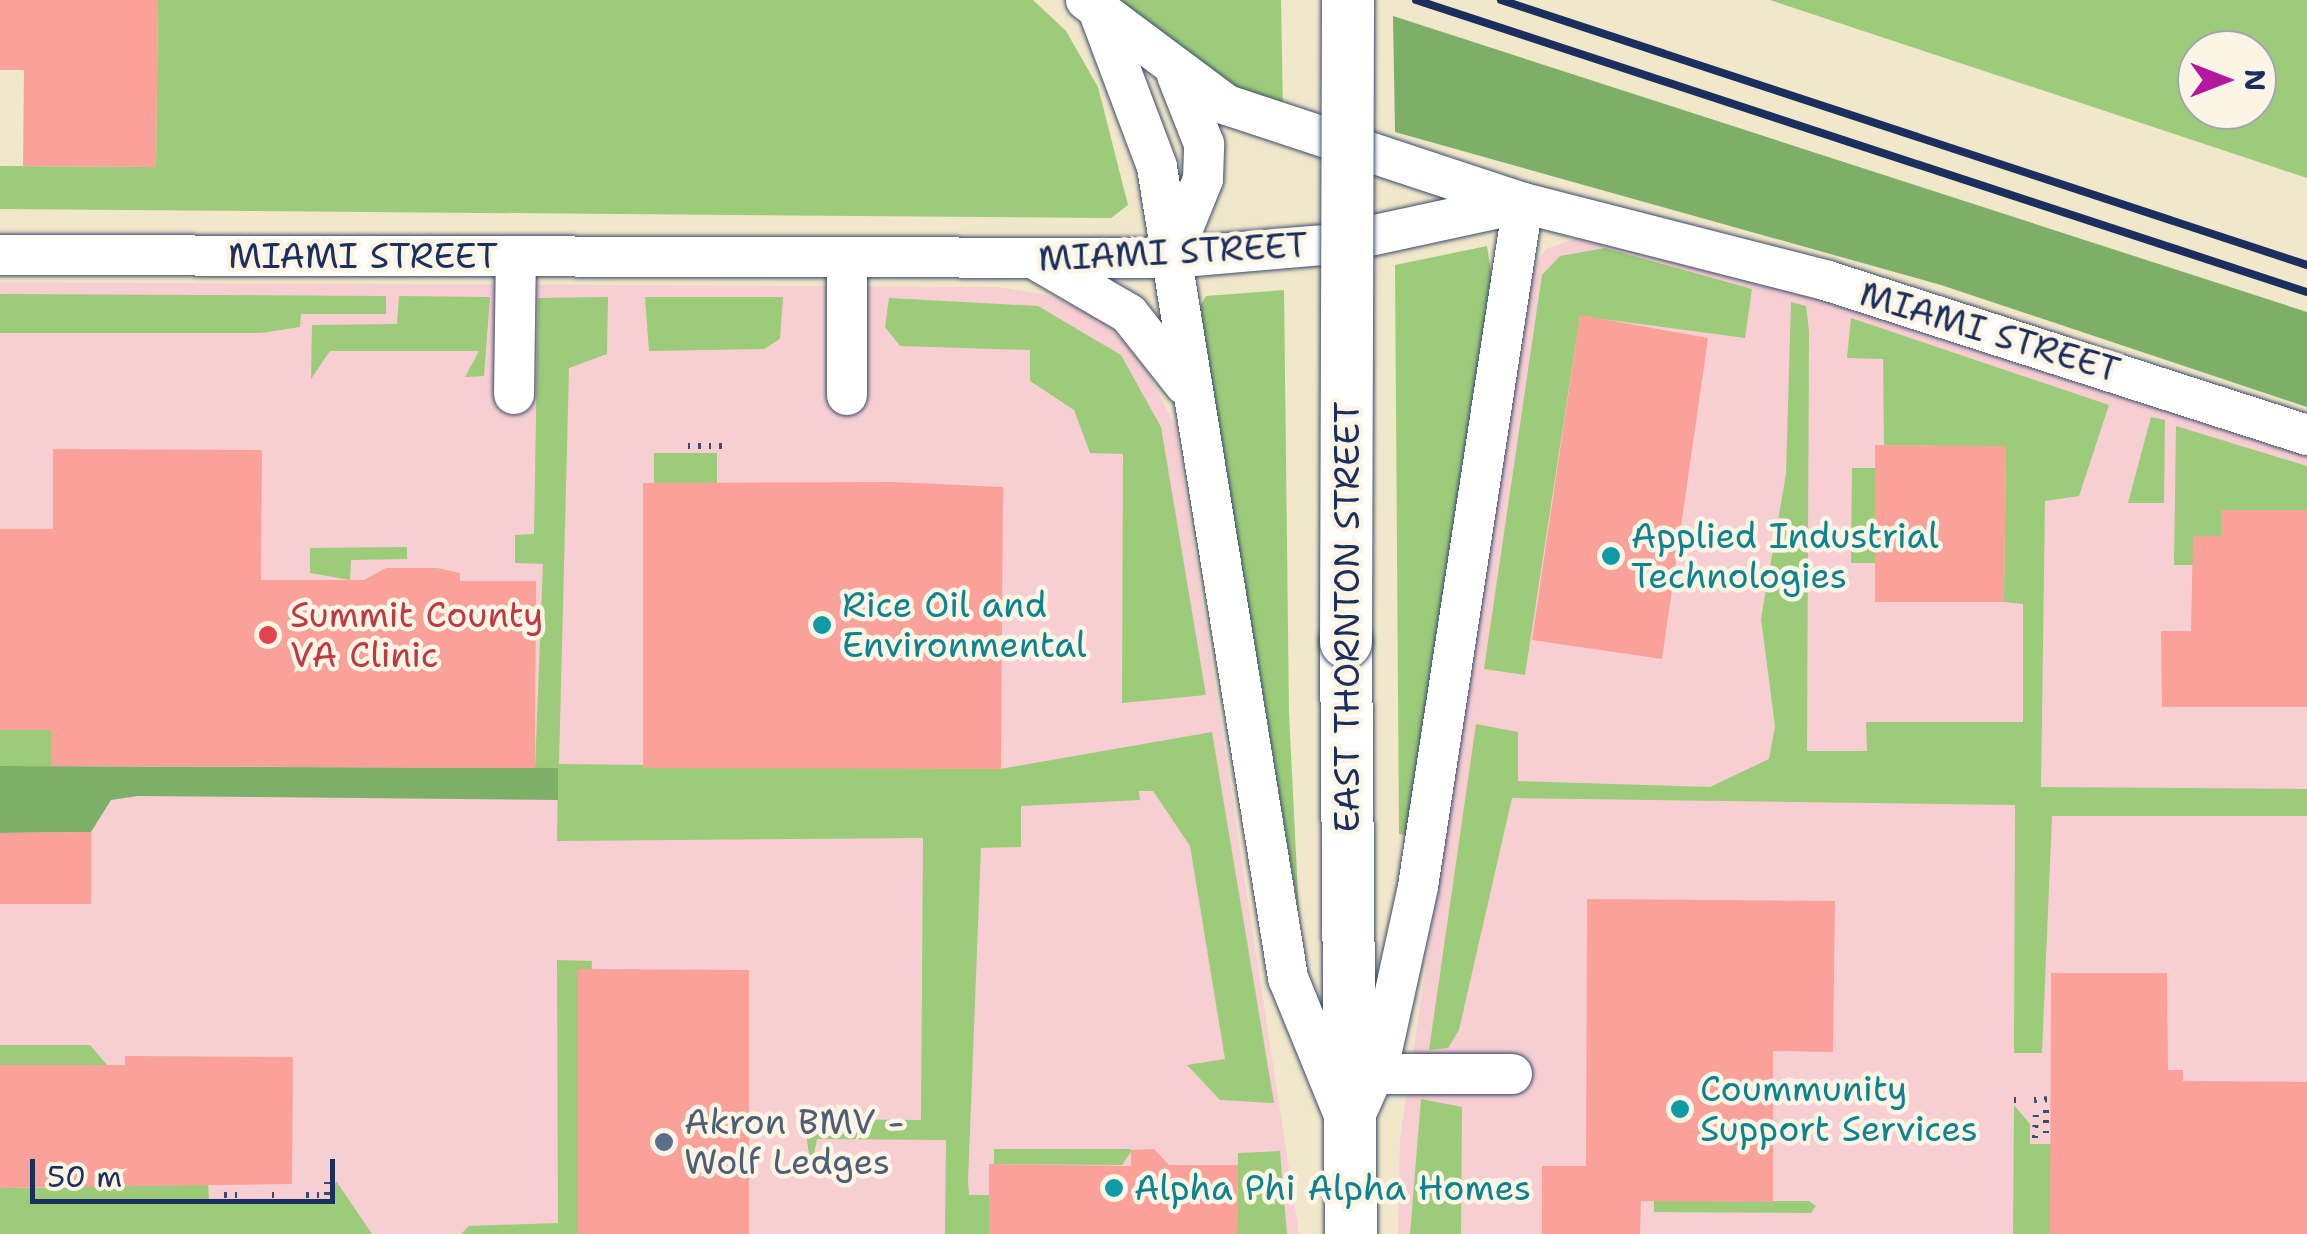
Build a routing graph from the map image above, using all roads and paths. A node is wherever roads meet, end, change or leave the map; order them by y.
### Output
1 (1348, 0) edge
2 (1092, 6) edge
3 (1173, 69) junction
4 (1523, 203) junction
5 (0, 255) edge
6 (516, 257) junction
7 (847, 258) junction
8 (1171, 258) junction
9 (1034, 259) junction
10 (514, 394) dead end
11 (847, 395) dead end
12 (1194, 407) junction
13 (2307, 435) edge
14 (688, 446) dead end
15 (722, 446) dead end
16 (1374, 1074) junction
17 (1512, 1074) dead end
18 (2051, 1099) dead end
19 (2034, 1100) dead end
20 (2046, 1110) dead end
21 (2036, 1114) dead end
22 (1349, 1128) junction
23 (2035, 1138) dead end
24 (2046, 1138) dead end
25 (326, 1181) dead end
26 (224, 1195) dead end
27 (238, 1195) dead end
28 (272, 1195) dead end
29 (282, 1195) dead end
30 (306, 1195) dead end
31 (1351, 1234) edge

1 - 22 main road, EAST THORNTON STREET, bridge
2 - 3 street
2 - 8 street
3 - 4 street
3 - 8 street
4 - 8 street, MIAMI STREET
4 - 13 street, MIAMI STREET
4 - 16 street
5 - 6 street, MIAMI STREET
6 - 7 street, MIAMI STREET
6 - 10 street
7 - 9 street, MIAMI STREET
7 - 11 street
8 - 9 street, MIAMI STREET
8 - 12 street
9 - 12 street
12 - 22 street
14 - 15 path
16 - 17 street
16 - 22 street
18 - 19 path
20 - 24 path
21 - 23 path
22 - 31 main road, EAST THORNTON STREET
25 - 30 path
26 - 27 path
28 - 29 path

